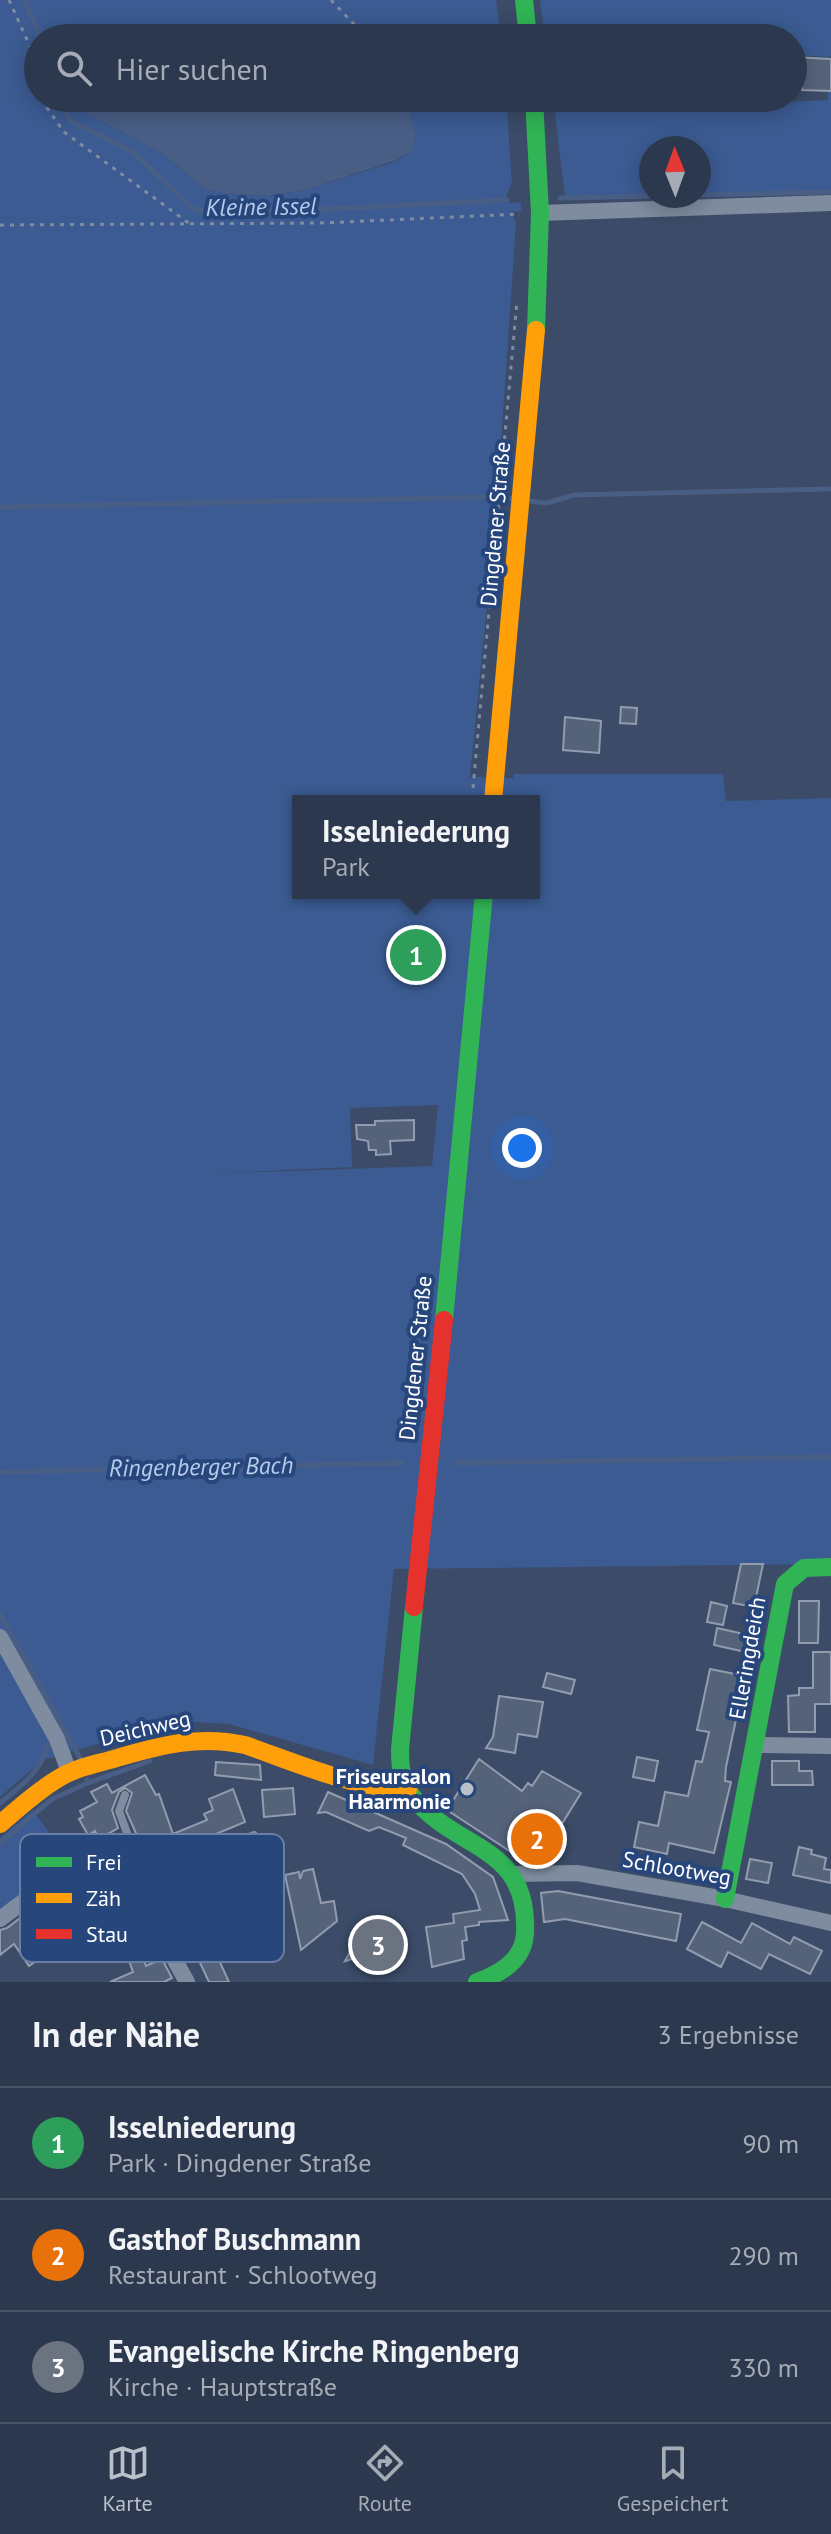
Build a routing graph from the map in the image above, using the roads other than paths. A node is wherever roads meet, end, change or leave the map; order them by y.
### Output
1 (524, 0) edge
2 (527, 24) edge
3 (534, 112) edge
4 (831, 203) edge
5 (532, 214) junction
6 (494, 795) edge
7 (483, 899) edge
8 (831, 1567) edge
9 (0, 1637) edge
10 (756, 1745) junction
11 (831, 1746) edge
12 (69, 1772) junction
13 (408, 1790) junction
14 (125, 1795) dead end
15 (0, 1824) edge
16 (126, 1834) edge
17 (513, 1874) junction
18 (725, 1899) junction
19 (20, 1904) edge
20 (0, 1919) edge
21 (831, 1923) edge
22 (176, 1962) edge
23 (187, 1982) edge
24 (477, 1982) edge

1 - 2 main road
3 - 5 main road, Dingdener Straße
4 - 5 street
5 - 6 main road, Dingdener Straße
7 - 13 main road, Dingdener Straße
8 - 10 main road, Elleringdeich
9 - 12 street
10 - 11 street, Elleringdeich
10 - 18 main road, Elleringdeich
12 - 13 main road, Deichweg
12 - 15 main road, Deichweg
13 - 17 main road, Dingdener Straße
14 - 16 lane
17 - 18 street, Schlootweg
17 - 24 main road
18 - 21 street, Schlootweg
19 - 20 street
22 - 23 street

